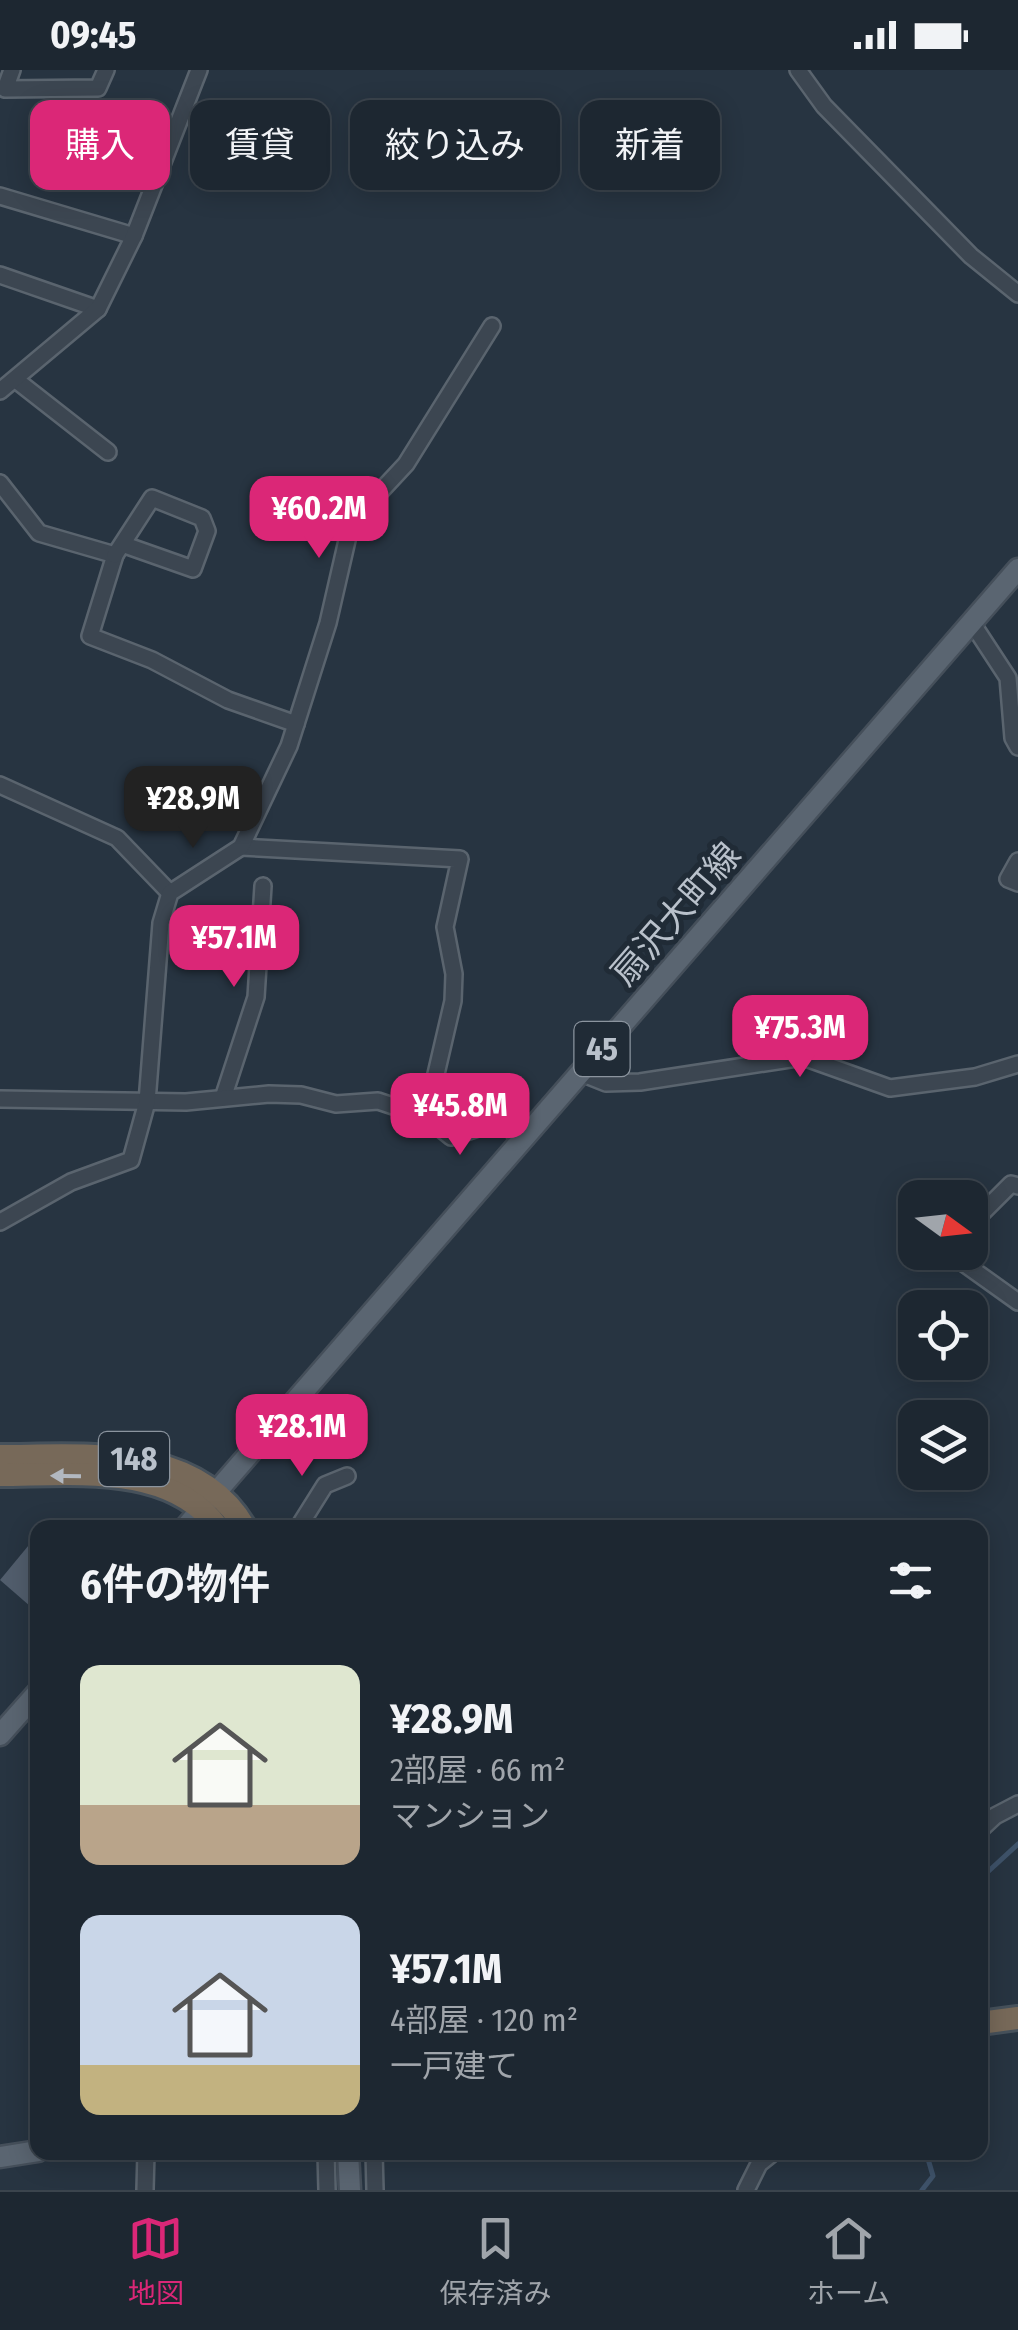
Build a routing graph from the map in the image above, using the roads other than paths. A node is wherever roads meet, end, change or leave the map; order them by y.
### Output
1 (12, 70) edge
2 (106, 70) edge
3 (199, 70) edge
4 (798, 70) edge
5 (0, 196) edge
6 (134, 236) junction
7 (0, 276) edge
8 (1018, 294) edge
9 (98, 309) junction
10 (492, 326) dead end
11 (16, 380) junction
12 (0, 391) edge
13 (108, 452) dead end
14 (0, 483) edge
15 (119, 549) junction
16 (1018, 569) edge
17 (972, 624) junction
18 (296, 724) junction
19 (1018, 747) edge
20 (0, 785) edge
21 (241, 847) junction
22 (1018, 861) edge
23 (1018, 884) edge
24 (264, 886) dead end
25 (170, 892) junction
26 (1018, 1064) edge
27 (581, 1073) junction
28 (224, 1098) junction
29 (0, 1099) edge
30 (147, 1102) junction
31 (426, 1116) junction
32 (525, 1137) junction
33 (1018, 1186) edge
34 (988, 1207) edge
35 (0, 1222) edge
36 (973, 1270) edge
37 (1018, 1302) edge
38 (0, 1456) edge
39 (0, 1475) edge
40 (346, 1476) dead end
41 (208, 1500) junction
42 (192, 1520) edge
43 (215, 1520) edge
44 (239, 1520) edge
45 (303, 1520) edge
46 (30, 1701) edge
47 (0, 1735) edge
48 (1018, 1804) edge
49 (988, 1823) edge
50 (1018, 2018) edge
51 (988, 2022) edge
52 (30, 2152) edge
53 (0, 2157) edge
54 (146, 2160) edge
55 (326, 2160) edge
56 (348, 2160) edge
57 (374, 2160) edge
58 (764, 2160) edge
59 (145, 2190) edge
60 (328, 2190) edge
61 (350, 2190) edge
62 (374, 2190) edge
63 (746, 2190) edge

1 - 2 street
3 - 6 street
4 - 8 street
5 - 6 street
6 - 9 street
7 - 9 street
9 - 11 street
10 - 18 street
11 - 12 street
11 - 13 street
14 - 15 street
15 - 15 street
15 - 18 street
16 - 17 main road, 扇沢大町線 / 45
17 - 19 street
17 - 27 main road, 扇沢大町線 / 45
18 - 21 street
20 - 25 street
21 - 25 street
21 - 31 street
22 - 23 street
24 - 28 street
25 - 30 street
26 - 27 street
27 - 32 main road, 扇沢大町線 / 45
28 - 30 street
28 - 31 street
29 - 30 street
30 - 35 street
31 - 32 street
32 - 41 main road, 扇沢大町線 / 45
33 - 34 street
36 - 37 street
38 - 41 highway, 148
41 -> 39 highway, 148
40 - 45 street
41 - 42 main road, 扇沢大町線 / 45
41 - 43 highway, 148
41 - 44 highway, 148
46 - 47 main road
48 - 49 street
50 - 51 highway
52 - 53 main road
54 - 59 street
55 - 60 street
56 - 61 main road
57 - 62 street
58 - 63 street

